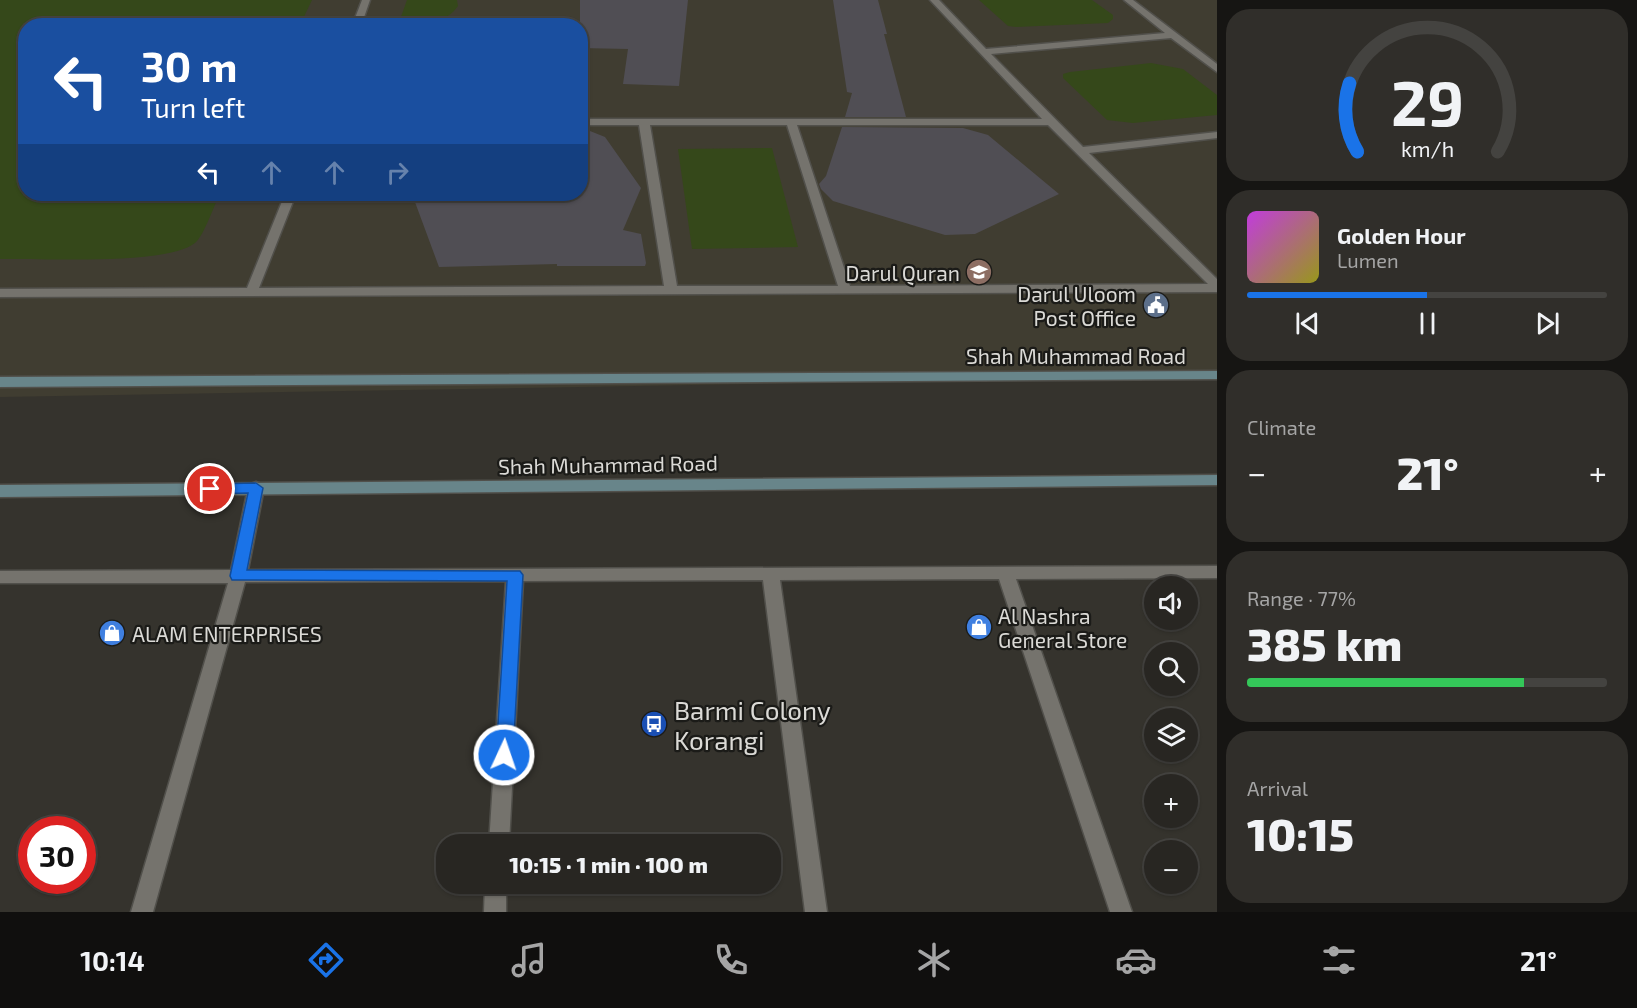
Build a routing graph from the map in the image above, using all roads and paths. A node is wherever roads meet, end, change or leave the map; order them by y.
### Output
1 (366, 0) edge
2 (934, 0) edge
3 (1128, 0) edge
4 (359, 18) edge
5 (1173, 35) junction
6 (984, 52) junction
7 (1217, 69) edge
8 (588, 122) edge
9 (644, 122) junction
10 (791, 122) junction
11 (1051, 122) junction
12 (1217, 135) edge
13 (1080, 151) junction
14 (287, 201) edge
15 (1217, 287) edge
16 (845, 289) junction
17 (671, 290) junction
18 (252, 291) junction
19 (0, 293) edge
20 (1217, 375) edge
21 (0, 382) edge
22 (1216, 481) edge
23 (256, 488) junction
24 (0, 491) edge
25 (1217, 572) edge
26 (1005, 573) junction
27 (771, 574) junction
28 (515, 575) junction
29 (238, 576) junction
30 (0, 577) edge
31 (500, 834) edge
32 (496, 894) edge
33 (142, 912) edge
34 (495, 912) edge
35 (816, 912) edge
36 (1122, 912) edge

1 - 4 street
2 - 6 street
3 - 5 street
5 - 6 street
5 - 7 street
6 - 11 street
8 - 9 street
9 - 10 street
9 - 17 street
10 - 11 street
10 - 16 street
11 - 13 street
12 - 13 street
13 - 15 street
14 - 18 street
15 - 16 street
16 - 17 street
17 - 18 street
18 - 19 street
20 - 21 street, Shah Muhammad Road
22 - 23 street, Shah Muhammad Road
23 - 24 street, Shah Muhammad Road
23 - 29 street
25 - 26 street
26 - 27 street
26 - 36 street
27 - 28 street
27 - 35 street
28 - 29 street
28 - 31 street
29 - 30 street
29 - 33 street
32 - 34 street

